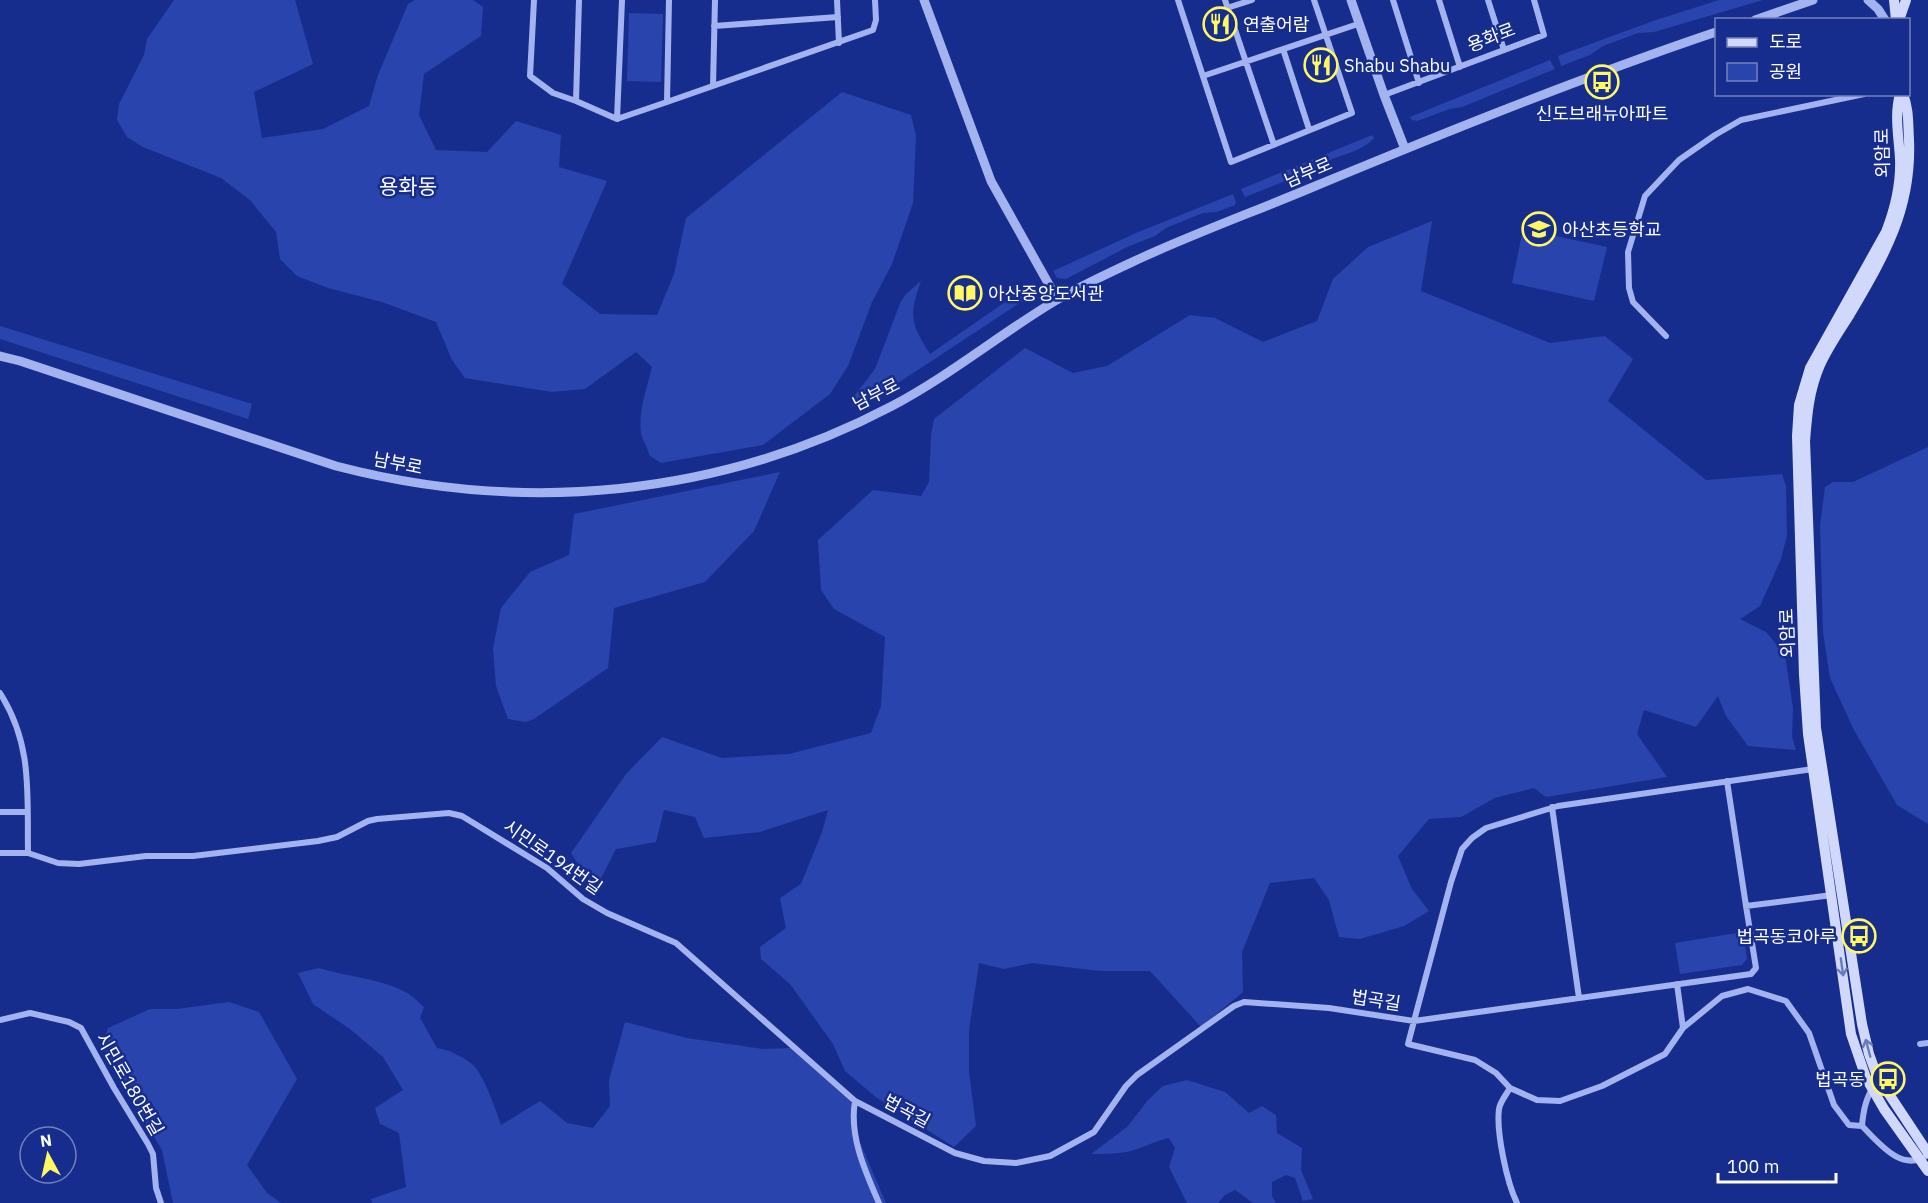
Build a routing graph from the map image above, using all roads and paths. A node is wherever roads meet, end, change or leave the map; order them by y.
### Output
1 (534, 0) edge
2 (579, 0) edge
3 (622, 0) edge
4 (669, 0) edge
5 (715, 0) edge
6 (837, 0) edge
7 (875, 0) edge
8 (924, 0) edge
9 (1178, 0) edge
10 (1225, 0) edge
11 (1252, 0) edge
12 (1314, 0) edge
13 (1351, 0) edge
14 (1393, 0) edge
15 (1439, 0) edge
16 (1488, 0) edge
17 (1533, 0) edge
18 (1813, 0) edge
19 (1868, 0) edge
20 (1894, 0) edge
21 (1906, 0) edge
22 (1227, 8) junction
23 (837, 17) junction
24 (1761, 18) edge
25 (1884, 18) edge
26 (1897, 18) edge
27 (1898, 18) edge
28 (1359, 24) junction
29 (714, 26) junction
30 (1715, 32) edge
31 (1325, 35) junction
32 (839, 43) junction
33 (1283, 49) junction
34 (1504, 50) junction
35 (1245, 62) junction
36 (1460, 67) junction
37 (1203, 76) junction
38 (1419, 82) junction
39 (713, 86) junction
40 (1384, 95) junction
41 (1855, 96) edge
42 (1900, 96) edge
43 (1902, 96) edge
44 (576, 101) junction
45 (667, 102) junction
46 (617, 119) junction
47 (1309, 129) junction
48 (1274, 145) junction
49 (1405, 149) junction
50 (1057, 300) junction
51 (1666, 336) dead end
52 (0, 356) edge
53 (0, 693) edge
54 (1813, 769) junction
55 (1727, 781) junction
56 (1552, 807) junction
57 (0, 812) edge
58 (27, 812) junction
59 (0, 853) edge
60 (28, 853) junction
61 (1837, 895) junction
62 (1746, 906) junction
63 (1677, 984) junction
64 (1579, 998) junction
65 (0, 1020) edge
66 (1414, 1021) junction
67 (1683, 1028) junction
68 (1928, 1043) edge
69 (1920, 1044) dead end
70 (1877, 1086) junction
71 (1510, 1088) junction
72 (855, 1101) junction
73 (1862, 1126) junction
74 (1925, 1156) edge
75 (1928, 1170) edge
76 (161, 1203) edge
77 (879, 1203) edge
78 (1517, 1203) edge

1 - 44 street
2 - 44 street
3 - 46 street
4 - 45 street
5 - 29 street
6 - 23 street
7 - 32 street
8 - 50 street
9 - 37 street
10 - 22 street
11 - 22 street
12 - 31 street
13 - 28 street
14 - 38 street
15 - 36 street
16 - 34 street
17 - 34 street, 용화로
18 - 24 street
19 - 25 street
20 - 26 main road
21 - 27 main road
22 - 35 street
23 - 29 street
23 - 32 street
28 - 31 street
28 - 40 street
29 - 39 street
30 - 49 street, 남부로
31 - 33 street
31 - 47 street
32 - 39 street
33 - 35 street
33 - 47 street
34 - 36 street, 용화로
35 - 37 street
35 - 48 street
36 - 38 street, 용화로
37 - 48 street
38 - 40 street, 용화로
39 - 45 street
40 - 49 street
41 - 51 street
42 - 54 main road, 외암로
43 - 61 main road, 외암로
44 - 46 street
45 - 46 street
47 - 48 street
49 - 50 street, 남부로
50 - 52 street, 남부로
53 - 58 street
54 - 55 street
54 - 61 main road, 외암로
55 - 56 street
55 - 62 street
56 - 64 street
56 - 66 street
57 - 58 street
58 - 60 street
59 - 60 street, 시민로194번길
60 - 72 street, 시민로194번길
61 - 62 street
61 - 70 main road, 외암로
62 - 63 street
63 - 64 street
63 - 67 street
64 - 66 street
65 - 76 street, 시민로180번길
66 - 71 street, 법곡길
66 - 72 street, 법곡길
67 - 71 street, 법곡길
67 - 73 street, 법곡길
68 - 69 street
70 - 73 street
70 - 74 main road, 외암로
71 - 78 street
72 - 77 street
73 - 74 street, 법곡길
74 - 75 main road, 외암로

